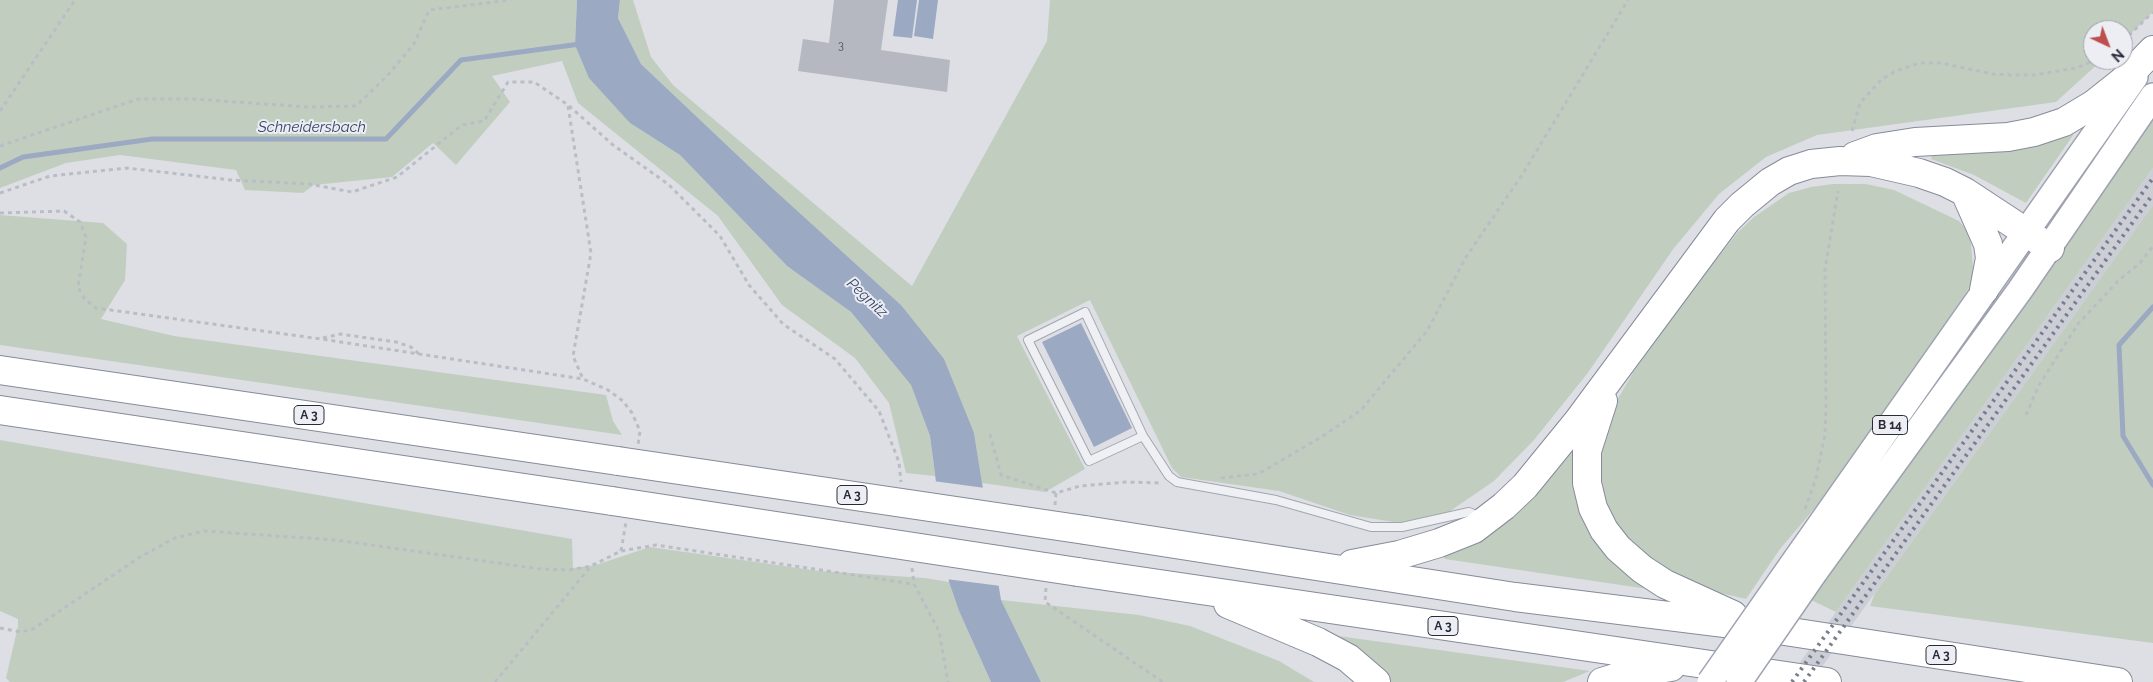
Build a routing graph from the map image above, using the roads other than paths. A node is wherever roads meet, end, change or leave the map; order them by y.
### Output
1 (2153, 51) edge
2 (2153, 96) edge
3 (1840, 161) junction
4 (1965, 192) junction
5 (2025, 232) junction
6 (2050, 248) junction
7 (1984, 290) junction
8 (0, 370) edge
9 (1612, 376) junction
10 (0, 410) edge
11 (1143, 436) junction
12 (1488, 520) junction
13 (1806, 566) junction
14 (1331, 567) junction
15 (1189, 588) junction
16 (1765, 628) junction
17 (1703, 672) edge
18 (1376, 682) edge
19 (1602, 682) edge
20 (1739, 682) edge
21 (1827, 682) edge
22 (2118, 682) edge

1 - 3 highway
1 - 5 main road, B 14
2 - 6 main road, B 14
3 - 4 highway
3 - 9 highway
4 - 5 highway
4 - 7 highway
5 - 6 highway
5 - 7 main road, B 14
6 - 13 main road, B 14
7 - 13 main road, B 14
8 - 14 highway, A 3, bridge
9 - 12 highway
9 - 16 highway
10 - 15 highway, A 3, bridge
11 - 11 lane
11 - 12 lane
12 - 14 highway
13 - 17 main road, B 14, bridge
13 - 20 main road, B 14, bridge
14 - 16 highway, A 3
15 - 17 highway, A 3
15 - 18 highway
16 - 22 highway, A 3
17 - 19 highway
17 - 21 highway, A 3

